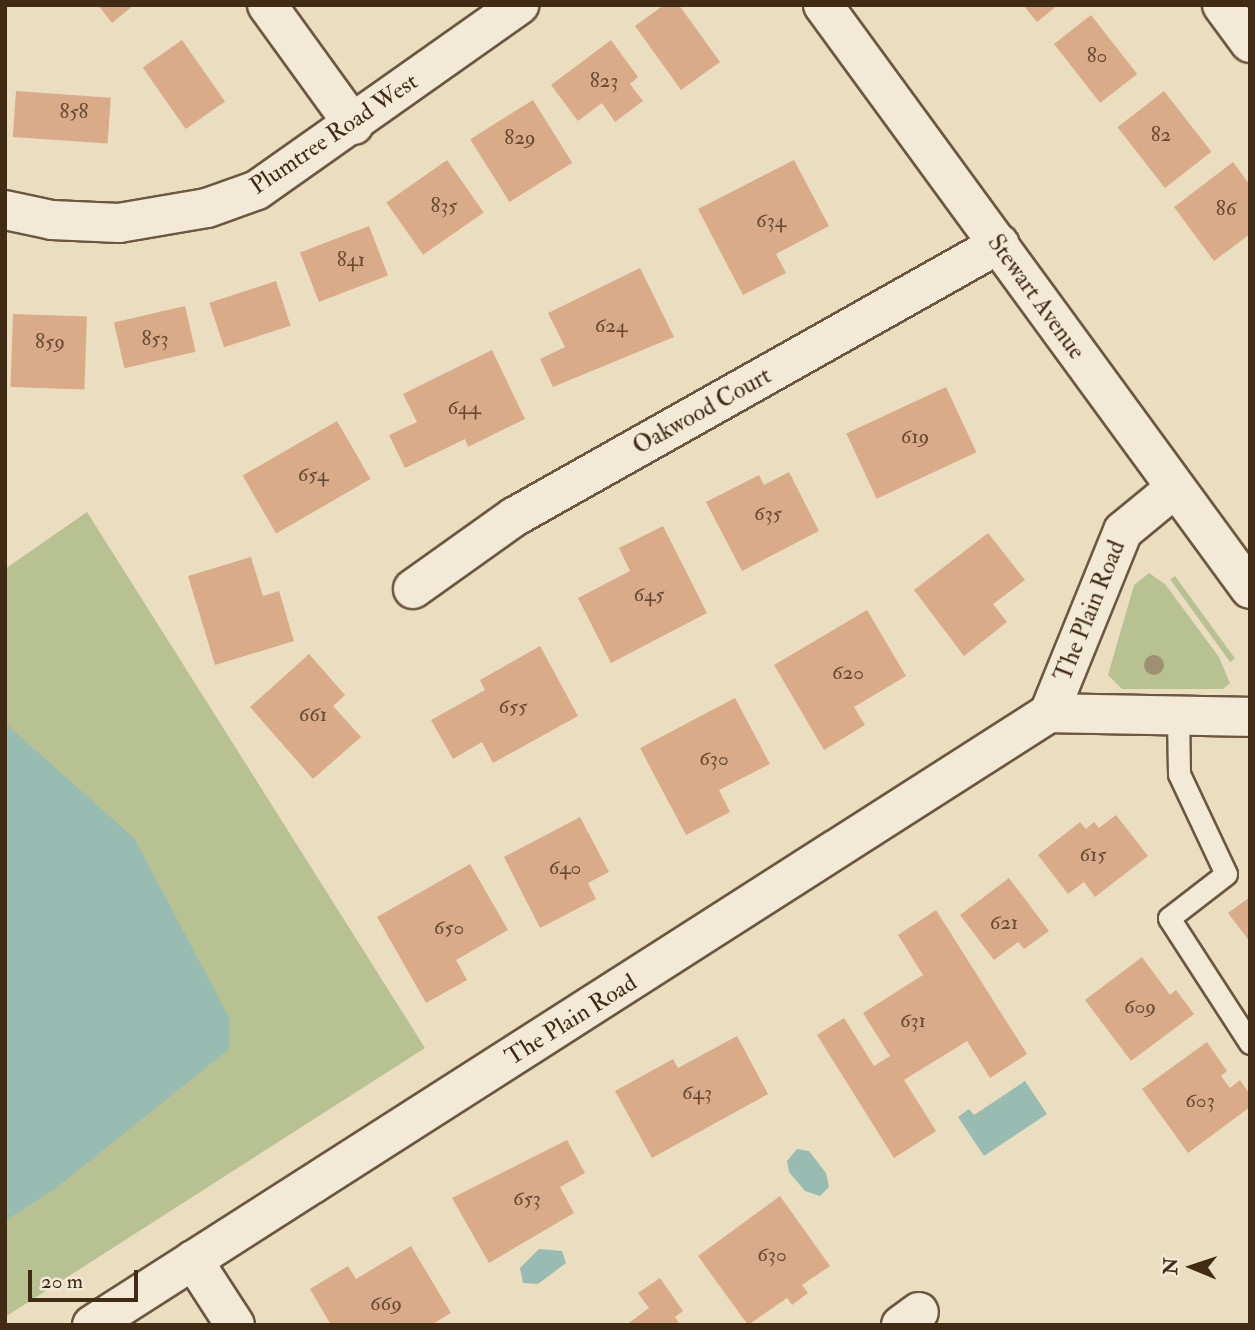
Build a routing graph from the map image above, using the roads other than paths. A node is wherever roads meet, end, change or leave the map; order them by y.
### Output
1 (267, 5) edge
2 (519, 5) edge
3 (822, 5) edge
4 (1222, 5) edge
5 (1250, 43) edge
6 (354, 125) junction
7 (5, 210) edge
8 (999, 244) junction
9 (1174, 489) junction
10 (413, 589) dead end
11 (1250, 589) edge
12 (1049, 713) junction
13 (1178, 716) junction
14 (1250, 718) edge
15 (1250, 1043) edge
16 (193, 1260) junction
17 (92, 1325) edge
18 (235, 1325) edge

1 - 6 street
2 - 6 street, Plumtree Road West
3 - 8 street, Stewart Avenue
4 - 5 street
6 - 7 street, Plumtree Road West
8 - 9 street, Stewart Avenue
8 - 10 street, Oakwood Court
9 - 11 street, Stewart Avenue
9 - 12 street, The Plain Road
12 - 13 street, The Plain Road
12 - 16 street, The Plain Road
13 - 14 street, The Plain Road
13 - 15 lane
16 - 17 street, The Plain Road
16 - 18 street

